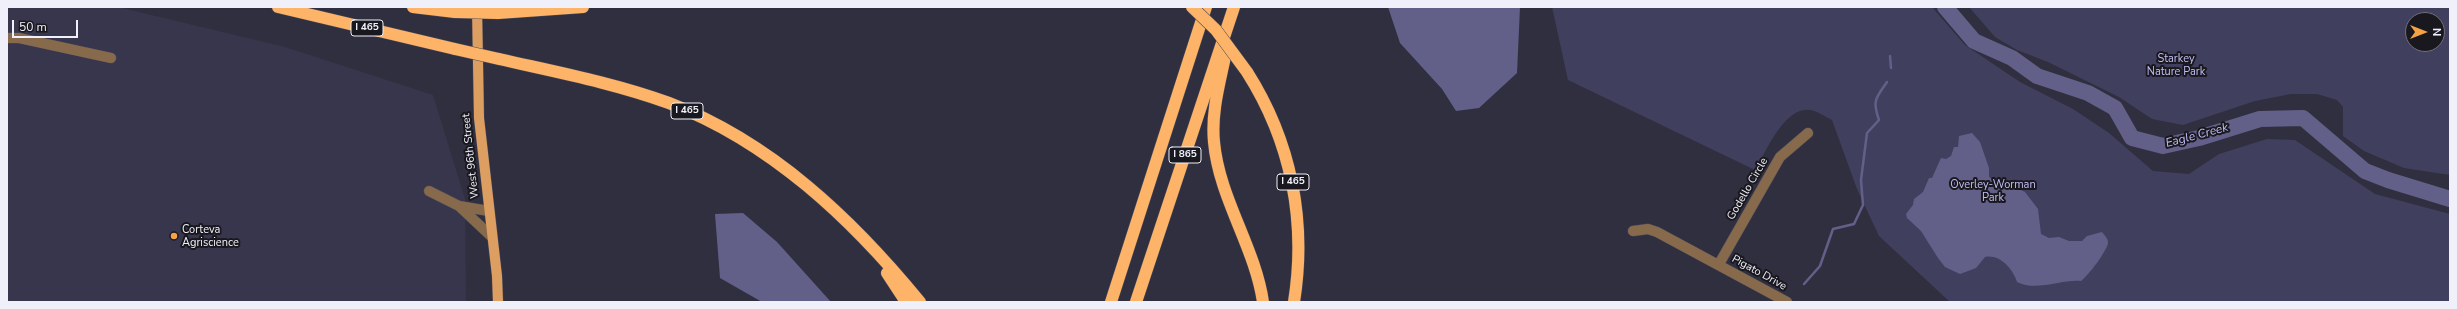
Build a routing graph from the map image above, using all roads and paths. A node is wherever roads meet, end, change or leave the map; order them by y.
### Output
1 (278, 7) edge
2 (413, 7) edge
3 (477, 7) edge
4 (583, 7) edge
5 (1192, 7) edge
6 (1206, 7) edge
7 (1235, 7) edge
8 (7, 38) edge
9 (111, 58) dead end
10 (1808, 133) dead end
11 (429, 191) dead end
12 (458, 206) junction
13 (489, 211) junction
14 (847, 222) junction
15 (1633, 231) dead end
16 (492, 237) junction
17 (1719, 264) junction
18 (498, 302) edge
19 (906, 302) edge
20 (920, 302) edge
21 (1111, 302) edge
22 (1136, 302) edge
23 (1263, 302) edge
24 (1294, 302) edge
25 (1787, 302) edge

1 - 14 highway, I 465, bridge
2 - 4 highway, bridge
3 - 13 main road, West 96th Street
5 - 24 highway, I 465, bridge
6 - 21 highway, I 865
7 - 22 highway, I 865
7 - 23 highway
8 - 9 street
10 - 17 street, Godello Circle
11 - 12 street
12 - 13 street
12 - 16 street
13 - 16 main road, West 96th Street
14 - 19 highway, I 465
14 - 20 highway
15 - 17 street, Pigato Drive
16 - 18 main road, West 96th Street
17 - 25 street, Pigato Drive

